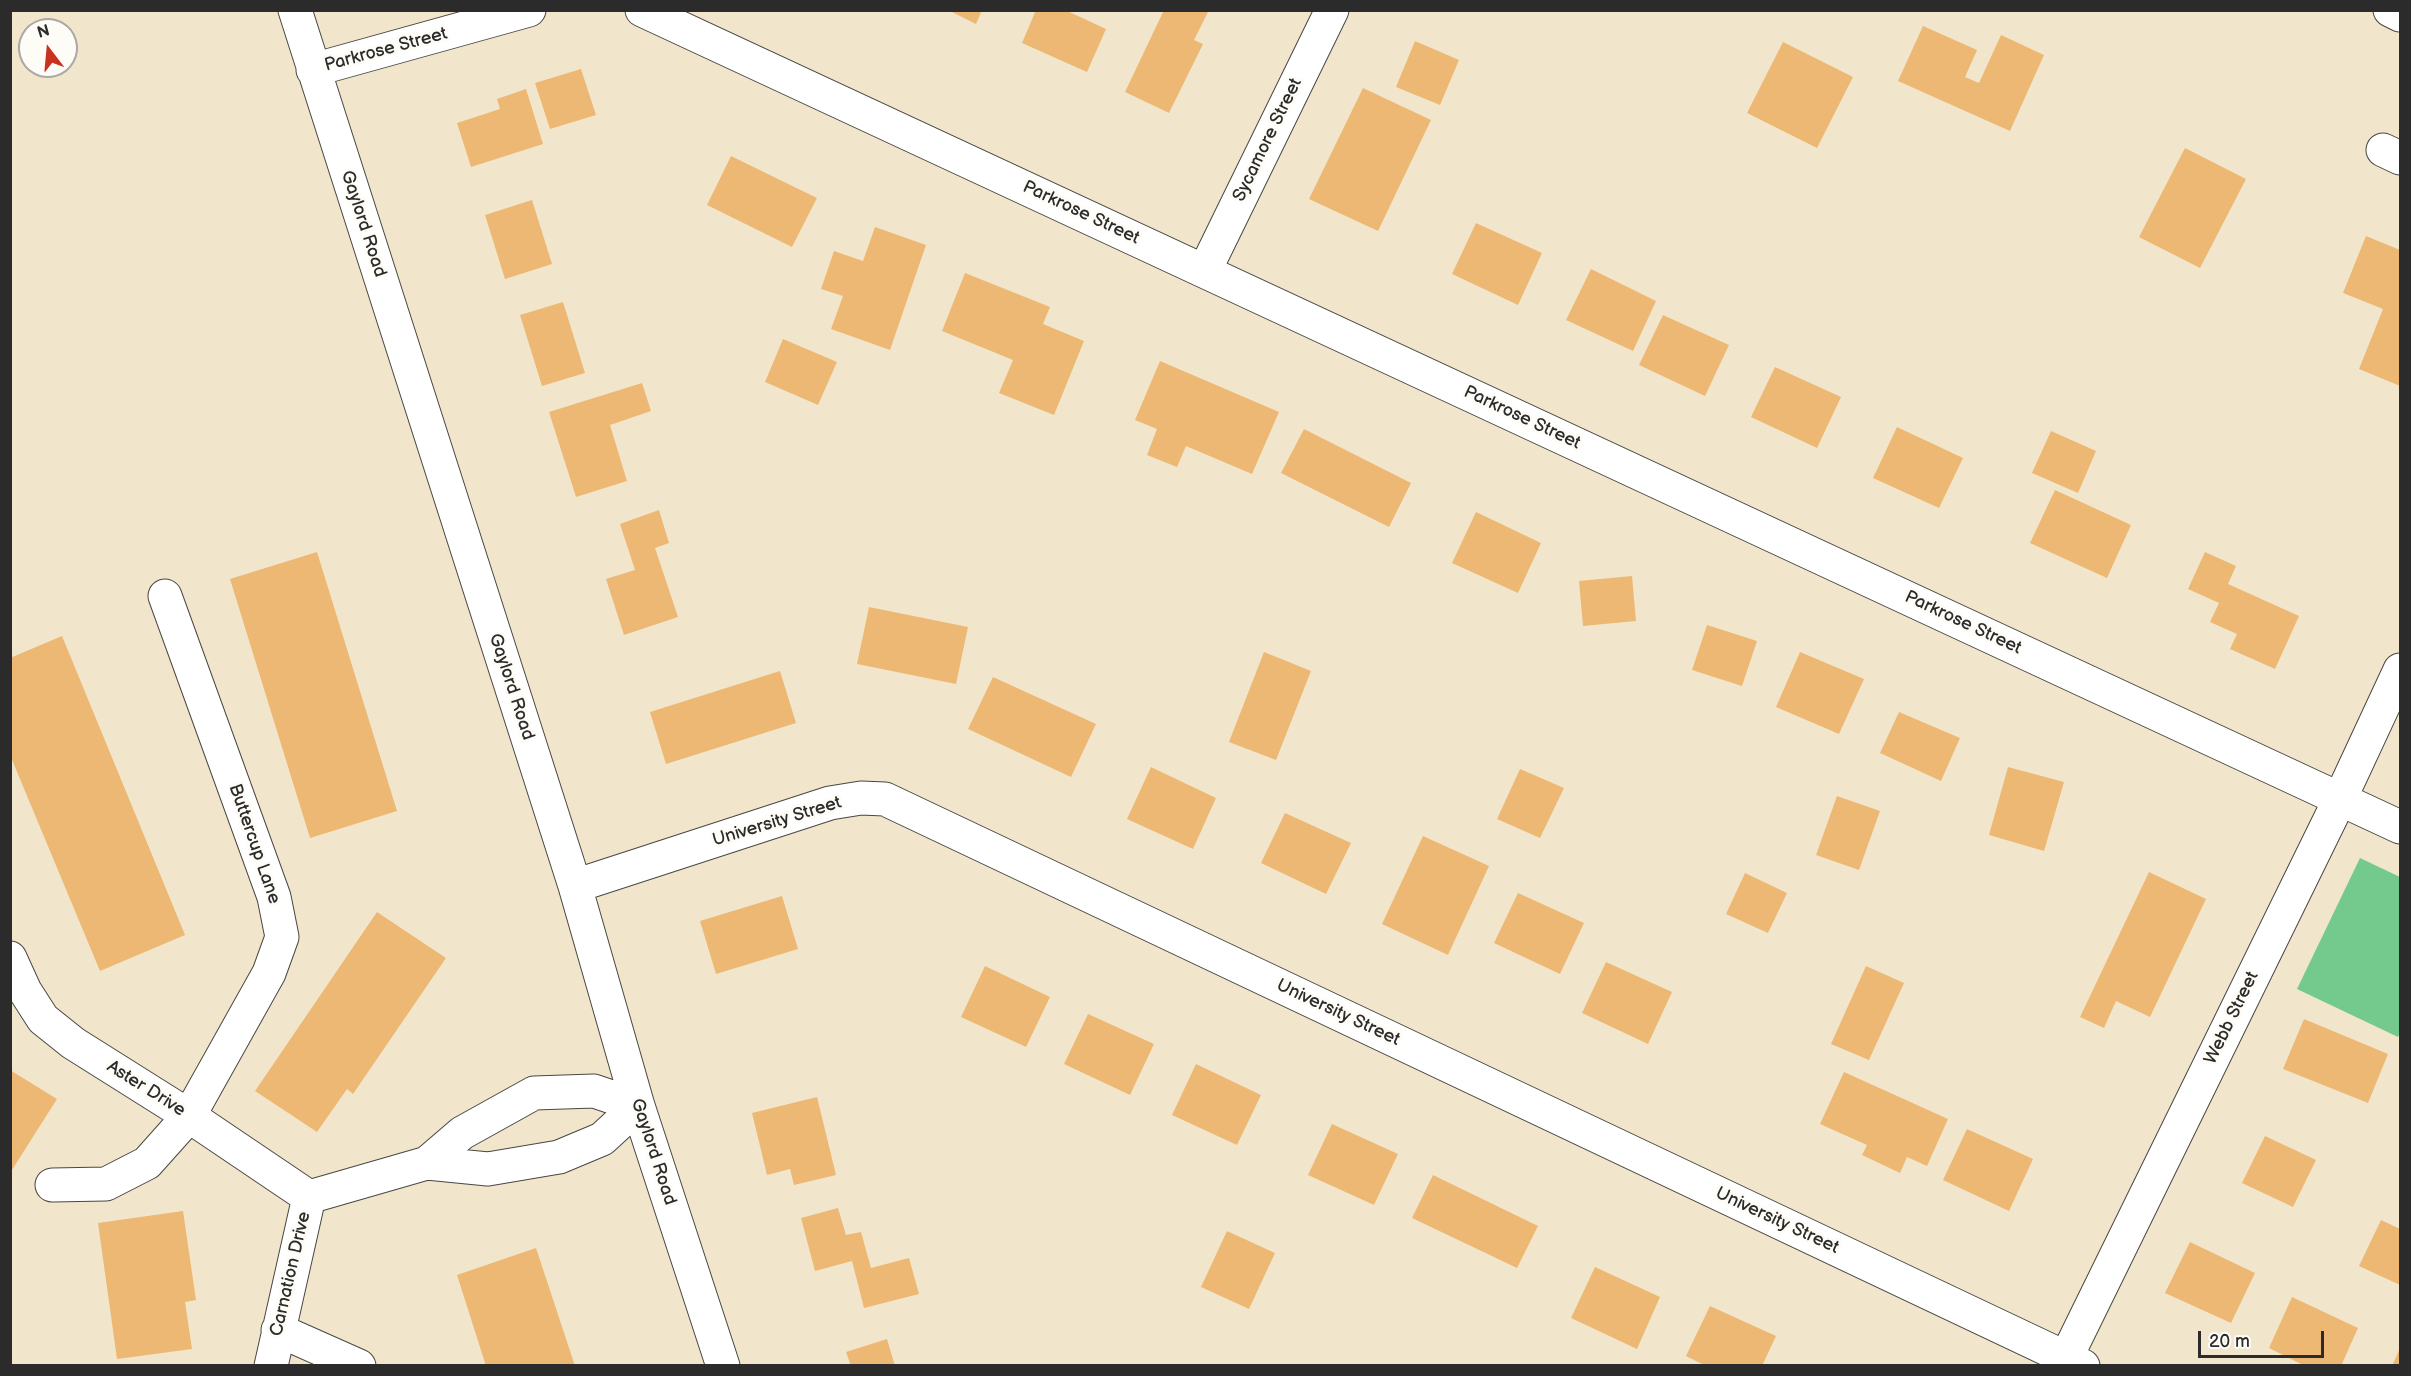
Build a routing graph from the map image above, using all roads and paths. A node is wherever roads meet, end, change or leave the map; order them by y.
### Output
1 (295, 10) edge
2 (529, 10) edge
3 (642, 10) edge
4 (1332, 10) edge
5 (2390, 10) edge
6 (2400, 15) edge
7 (313, 70) junction
8 (1205, 270) junction
9 (165, 596) dead end
10 (2400, 670) edge
11 (2340, 799) junction
12 (2400, 827) edge
13 (575, 886) junction
14 (10, 957) edge
15 (638, 1106) junction
16 (189, 1116) junction
17 (427, 1163) junction
18 (52, 1185) dead end
19 (309, 1197) junction
20 (278, 1330) junction
21 (2070, 1363) edge
22 (271, 1365) edge
23 (358, 1365) edge
24 (723, 1365) edge

1 - 7 street, Gaylord Road
2 - 7 street, Parkrose Street
3 - 8 street, Parkrose Street
4 - 8 street, Sycamore Street
5 - 6 street
7 - 13 street, Gaylord Road
8 - 11 street, Parkrose Street
9 - 16 street, Buttercup Lane
10 - 11 street, Webb Street
11 - 12 street, Parkrose Street
11 - 21 street, Webb Street
13 - 15 street, Gaylord Road
13 - 21 street, University Street
14 - 16 street, Aster Drive
15 - 17 street, Carnation Drive
15 - 17 street, Carnation Drive
15 - 24 street, Gaylord Road
16 - 18 street, Buttercup Lane
16 - 19 street, Aster Drive
17 - 19 street, Carnation Drive
19 - 20 street, Carnation Drive
20 - 22 street, Carnation Drive
20 - 23 street

